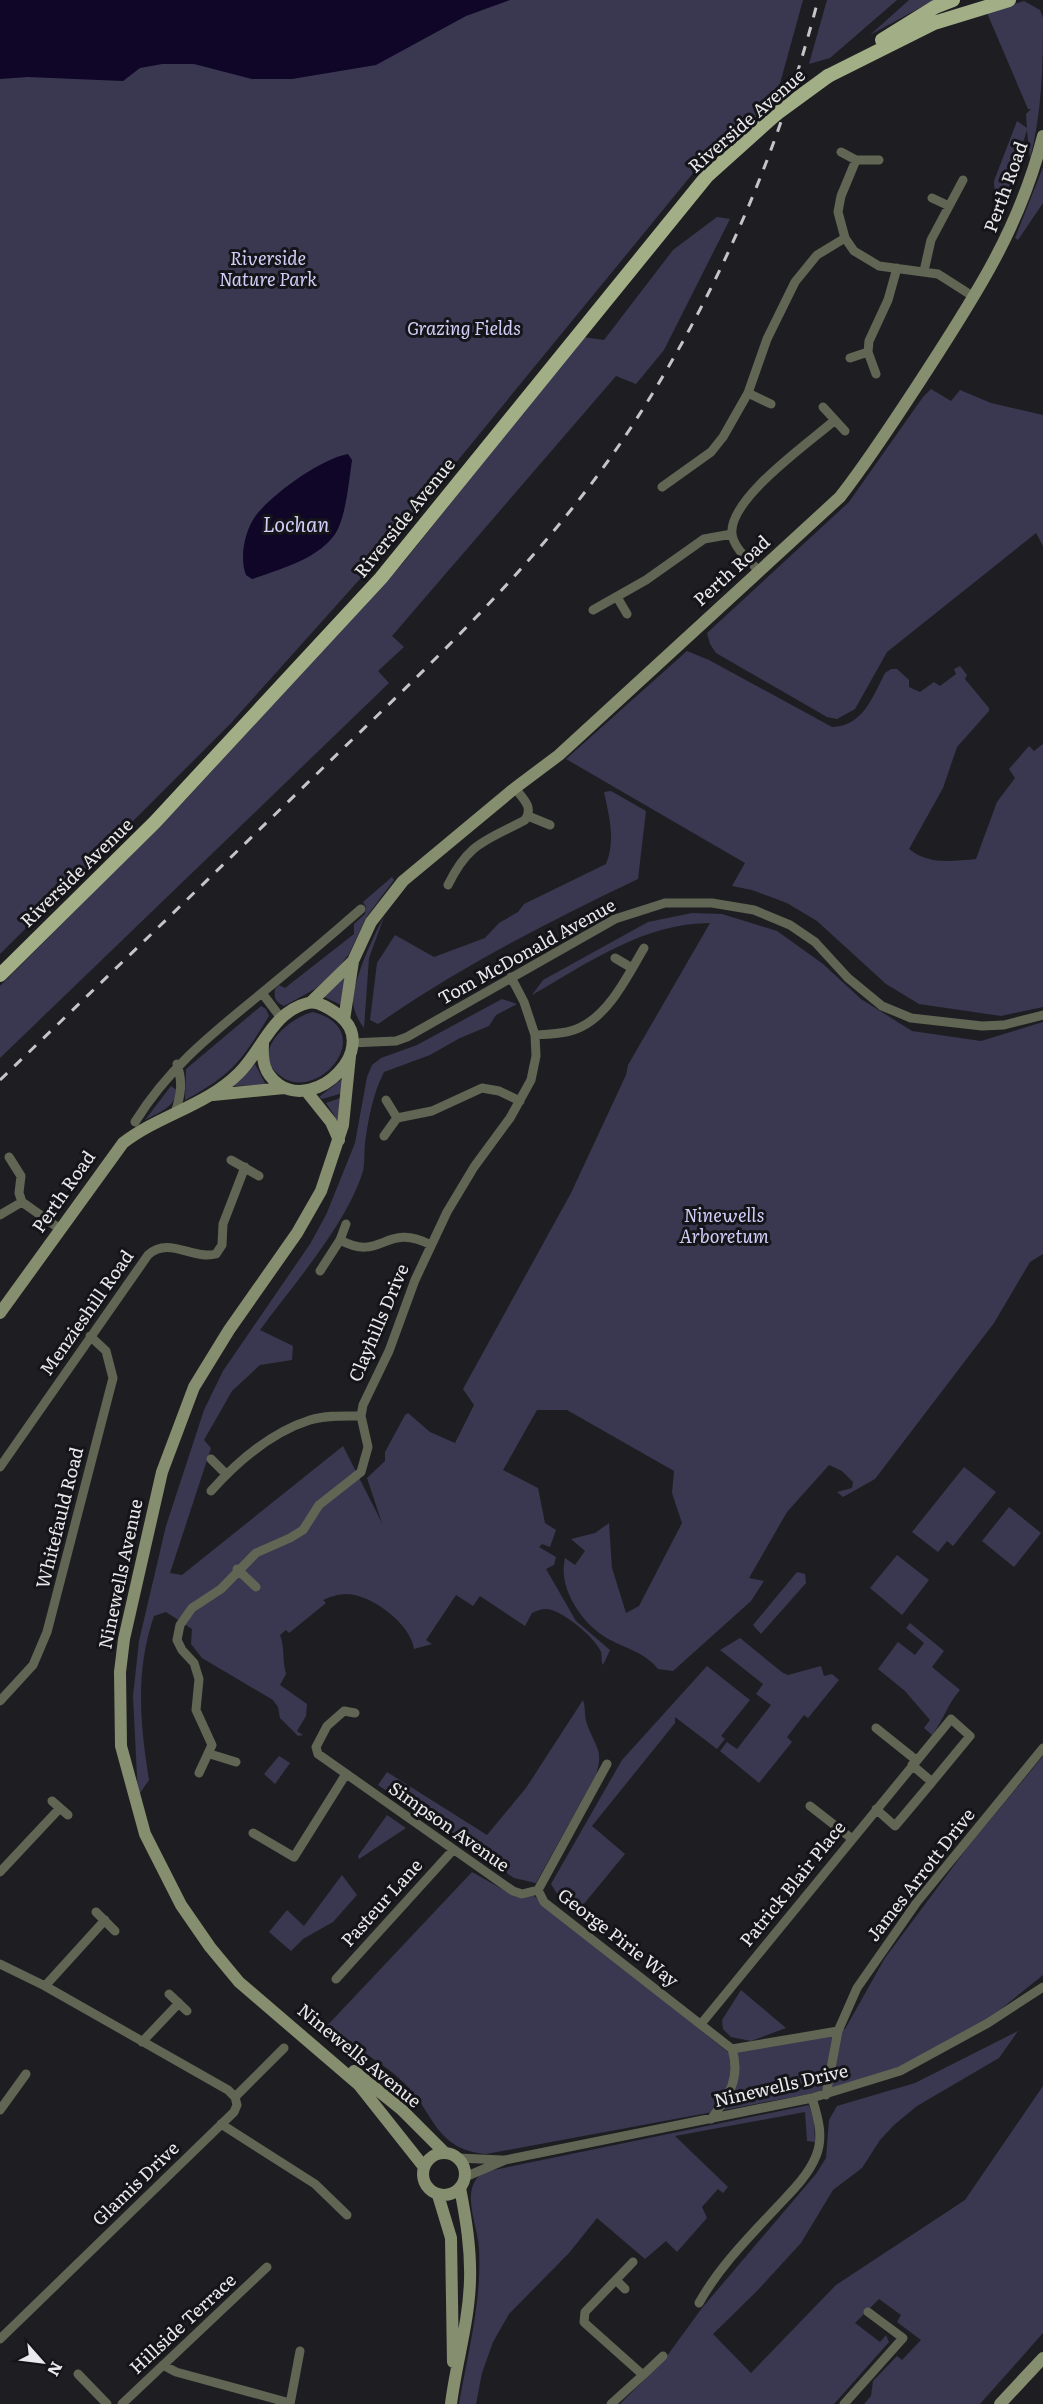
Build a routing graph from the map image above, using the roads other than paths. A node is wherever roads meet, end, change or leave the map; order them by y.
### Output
1 (953, 0) edge
2 (1009, 0) edge
3 (828, 76) junction
4 (1043, 136) edge
5 (841, 152) dead end
6 (856, 160) junction
7 (879, 160) dead end
8 (963, 180) dead end
9 (932, 198) dead end
10 (949, 206) junction
11 (844, 238) junction
12 (897, 268) junction
13 (924, 271) junction
14 (974, 297) junction
15 (868, 352) junction
16 (850, 358) dead end
17 (876, 374) dead end
18 (747, 393) junction
19 (771, 404) dead end
20 (823, 407) dead end
21 (835, 420) junction
22 (845, 431) dead end
23 (662, 488) dead end
24 (732, 534) junction
25 (759, 572) junction
26 (617, 597) junction
27 (593, 610) dead end
28 (627, 614) dead end
29 (515, 788) junction
30 (528, 816) junction
31 (550, 825) dead end
32 (448, 885) dead end
33 (361, 909) dead end
34 (644, 948) dead end
35 (615, 958) dead end
36 (353, 961) junction
37 (632, 968) junction
38 (0, 975) edge
39 (511, 977) junction
40 (262, 993) junction
41 (311, 1002) junction
42 (1043, 1015) edge
43 (280, 1018) junction
44 (344, 1020) junction
45 (535, 1035) junction
46 (351, 1043) junction
47 (263, 1044) junction
48 (350, 1056) junction
49 (177, 1064) junction
50 (284, 1088) junction
51 (307, 1092) junction
52 (213, 1095) junction
53 (386, 1100) dead end
54 (520, 1101) junction
55 (175, 1113) junction
56 (398, 1118) junction
57 (135, 1122) dead end
58 (384, 1136) dead end
59 (339, 1140) junction
60 (9, 1157) dead end
61 (231, 1160) dead end
62 (245, 1167) junction
63 (259, 1176) dead end
64 (22, 1202) junction
65 (0, 1215) edge
66 (346, 1224) dead end
67 (60, 1229) junction
68 (340, 1240) junction
69 (431, 1245) junction
70 (320, 1271) dead end
71 (0, 1313) edge
72 (90, 1336) junction
73 (362, 1416) junction
74 (212, 1459) dead end
75 (0, 1467) edge
76 (226, 1474) junction
77 (211, 1491) dead end
78 (237, 1569) junction
79 (256, 1587) dead end
80 (0, 1701) edge
81 (355, 1713) dead end
82 (876, 1728) dead end
83 (925, 1732) dead end
84 (935, 1739) junction
85 (1043, 1748) edge
86 (210, 1754) junction
87 (236, 1762) dead end
88 (914, 1763) junction
89 (607, 1764) dead end
90 (199, 1773) dead end
91 (346, 1774) junction
92 (932, 1782) junction
93 (52, 1801) dead end
94 (810, 1806) dead end
95 (60, 1808) junction
96 (876, 1809) junction
97 (68, 1815) dead end
98 (253, 1833) dead end
99 (851, 1838) junction
100 (453, 1850) junction
101 (0, 1872) edge
102 (538, 1890) junction
103 (96, 1912) dead end
104 (105, 1920) junction
105 (115, 1931) dead end
106 (0, 1964) edge
107 (336, 1979) dead end
108 (45, 1986) junction
109 (1043, 1987) edge
110 (169, 1994) dead end
111 (178, 2003) junction
112 (187, 2011) dead end
113 (277, 2013) junction
114 (701, 2024) junction
115 (838, 2031) junction
116 (142, 2042) junction
117 (284, 2048) dead end
118 (732, 2049) junction
119 (26, 2074) dead end
120 (826, 2095) junction
121 (236, 2097) junction
122 (812, 2098) junction
123 (0, 2110) edge
124 (711, 2119) junction
125 (221, 2124) junction
126 (445, 2153) junction
127 (458, 2158) junction
128 (505, 2160) junction
129 (424, 2167) junction
130 (463, 2182) junction
131 (438, 2195) junction
132 (347, 2215) dead end
133 (633, 2262) dead end
134 (267, 2267) dead end
135 (616, 2280) junction
136 (625, 2289) dead end
137 (699, 2303) dead end
138 (867, 2312) dead end
139 (1, 2336) edge
140 (300, 2351) dead end
141 (663, 2356) dead end
142 (1043, 2358) edge
143 (163, 2365) junction
144 (78, 2374) dead end
145 (643, 2375) junction
146 (453, 2385) junction
147 (290, 2403) edge
148 (106, 2404) edge
149 (122, 2404) edge
150 (451, 2404) edge
151 (611, 2404) edge
152 (844, 2404) edge
153 (1000, 2404) edge

1 - 3 main road, Riverside Avenue
2 - 3 main road, Riverside Avenue
3 - 38 main road, Riverside Avenue, bridge
4 - 14 street, Perth Road
5 - 6 street
6 - 7 street
6 - 11 street
8 - 10 street
9 - 10 street
10 - 13 street
11 - 12 street
11 - 18 street
12 - 13 street
12 - 15 street
13 - 14 street
14 - 25 street, Perth Road
15 - 16 street
15 - 17 street
18 - 19 street
18 - 23 street
20 - 21 street
21 - 22 street
21 - 24 street
24 - 25 street
24 - 26 street
25 - 29 street, Perth Road
26 - 27 street
26 - 28 street
29 - 30 street
29 - 36 street, Perth Road
30 - 31 street
30 - 32 street
33 - 40 street
34 - 37 street
35 - 37 street
36 - 41 street, Perth Road
36 - 44 street, Perth Road
37 - 45 street
39 - 42 street, Tom McDonald Avenue
39 - 45 street, Clayhills Drive
39 - 46 street, Tom McDonald Avenue
40 - 43 street
40 - 49 street
41 - 43 street, Perth Road
41 - 44 street
43 - 47 street, Perth Road
44 - 46 street, Perth Road
45 - 54 street, Clayhills Drive
46 - 48 street, Perth Road
47 - 50 street
47 - 52 street, Perth Road
48 - 51 street
48 - 59 street, Ninewells Avenue
49 - 55 street
49 - 57 street
50 - 51 street, Perth Road
50 - 52 street, Perth Road
51 - 59 street
52 - 55 street, Perth Road
53 - 56 street
54 - 56 street
54 - 69 street, Clayhills Drive
55 - 67 street, Perth Road
56 - 58 street
59 - 113 street, Ninewells Avenue
60 - 64 street
61 - 62 street
62 - 63 street
62 - 72 street, Menzieshill Road
64 - 65 street
64 - 67 street
66 - 68 street
67 - 71 street, Perth Road
68 - 69 street, Clayhills Drive
68 - 70 street
69 - 73 street, Clayhills Drive
72 - 75 street, Menzieshill Road
72 - 80 street, Whitefauld Road
73 - 76 street
73 - 78 street, Clayhills Drive
74 - 76 street
76 - 77 street
78 - 79 street
78 - 86 street, Clayhills Drive
81 - 91 street, Simpson Avenue
82 - 88 street
83 - 84 street
84 - 88 street, Patrick Blair Place
84 - 92 street, Patrick Blair Place
85 - 115 street, James Arrott Drive
86 - 87 street
86 - 90 street
88 - 92 street
88 - 96 street, Patrick Blair Place
89 - 102 street, George Pirie Way
91 - 98 street
91 - 100 street, Simpson Avenue
92 - 96 street
93 - 95 street
94 - 99 street
95 - 97 street
95 - 101 street
96 - 99 street, Patrick Blair Place
99 - 114 street, Patrick Blair Place
100 - 102 street, Simpson Avenue
100 - 107 street, Pasteur Lane
102 - 114 street, George Pirie Way
103 - 104 street
104 - 105 street
104 - 108 street
106 - 108 street
108 - 116 street
109 - 120 street, Ninewells Drive
110 - 111 street
111 - 112 street
111 - 116 street
113 - 126 street, Ninewells Avenue
113 - 129 street, Ninewells Avenue
114 - 118 street, George Pirie Way
115 - 118 street
115 - 120 street, James Arrott Drive
116 - 121 street
117 - 121 street, Glamis Drive
118 - 124 street
119 - 123 street
120 - 122 street, Ninewells Drive
121 - 125 street, Glamis Drive
122 - 124 street, Ninewells Drive
122 - 137 street
124 - 128 street, Ninewells Drive
125 - 132 street
125 - 139 street, Glamis Drive
126 - 127 street, Ninewells Avenue
126 - 129 street
127 - 128 street, Ninewells Drive
127 - 130 street, Ninewells Avenue
128 - 130 street, Ninewells Drive
129 - 131 street, Ninewells Avenue
130 - 131 street
130 - 146 street, Ninewells Avenue
131 - 146 street, Ninewells Avenue
133 - 135 street
134 - 143 street, Hillside Terrace
135 - 136 street
135 - 145 street
138 - 152 street
140 - 147 street
141 - 145 street
142 - 153 street
143 - 147 street
143 - 149 street, Hillside Terrace
144 - 148 street
145 - 151 street
146 - 150 street, Ninewells Avenue

